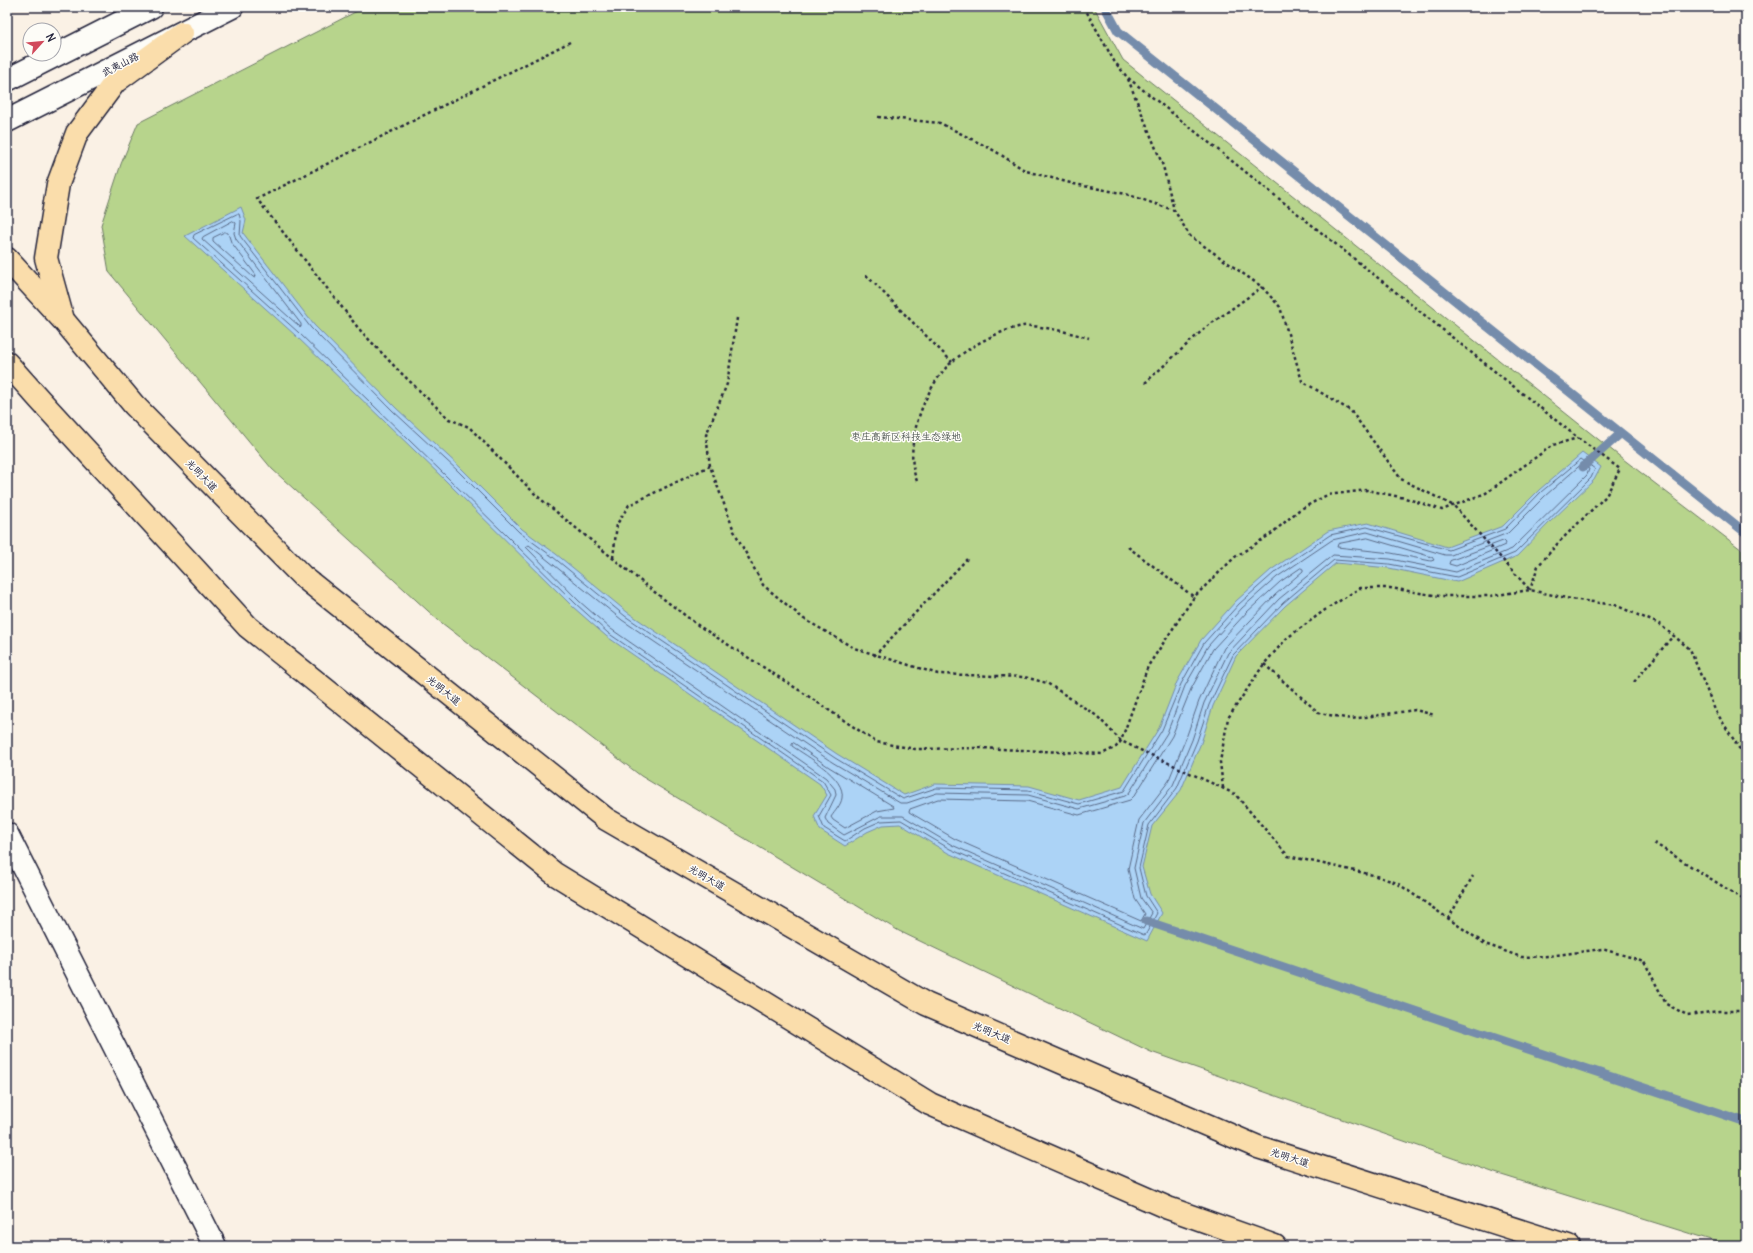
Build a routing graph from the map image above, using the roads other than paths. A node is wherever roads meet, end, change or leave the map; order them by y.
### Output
1 (151, 7) edge
2 (232, 7) edge
3 (182, 33) junction
4 (7, 80) edge
5 (7, 121) edge
6 (7, 259) edge
7 (64, 321) junction
8 (7, 363) edge
9 (7, 383) edge
10 (40, 400) junction
11 (7, 834) edge
12 (216, 1246) edge
13 (1275, 1246) edge
14 (1568, 1246) edge

1 - 4 street
2 - 3 street, 武夷山路
3 - 5 street, 武夷山路
3 - 7 main road
6 - 7 main road, 光明大道
7 - 14 main road, 光明大道
8 - 10 main road
9 - 10 main road
10 - 13 main road
11 - 12 street

